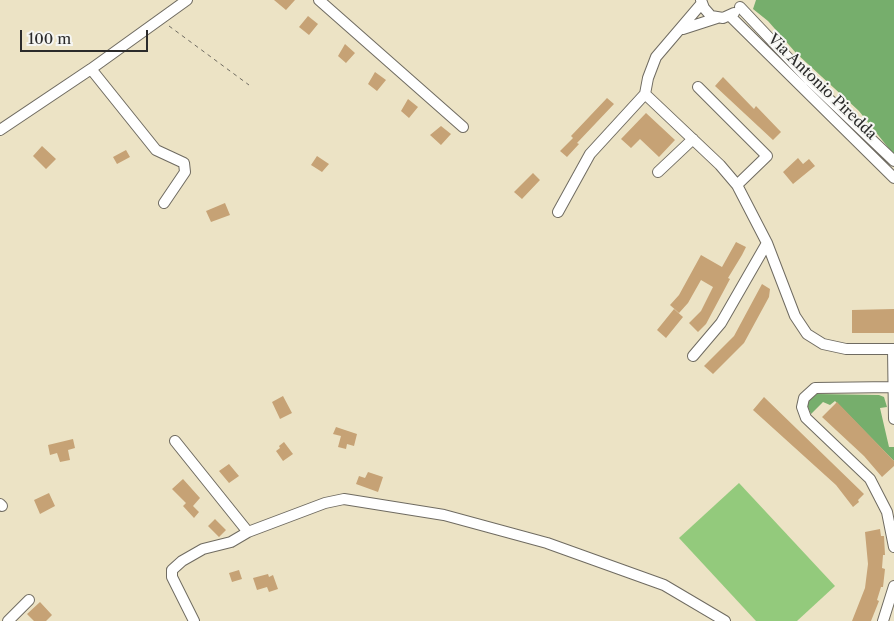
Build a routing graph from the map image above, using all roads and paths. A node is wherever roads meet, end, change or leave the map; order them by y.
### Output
1 (187, 0) edge
2 (319, 0) edge
3 (701, 1) edge
4 (740, 3) edge
5 (730, 16) junction
6 (717, 18) junction
7 (160, 19) junction
8 (680, 31) junction
9 (91, 69) junction
10 (249, 86) dead end
11 (698, 87) dead end
12 (645, 94) junction
13 (464, 127) dead end
14 (0, 130) edge
15 (692, 139) junction
16 (894, 161) edge
17 (658, 172) dead end
18 (894, 178) edge
19 (737, 186) junction
20 (164, 203) dead end
21 (558, 212) dead end
22 (767, 243) junction
23 (893, 349) edge
24 (693, 356) dead end
25 (893, 388) edge
26 (894, 419) edge
27 (176, 440) dead end
28 (248, 532) junction
29 (894, 548) edge
30 (894, 586) edge
31 (29, 600) dead end
32 (8, 621) edge
33 (194, 621) edge
34 (725, 621) edge
35 (883, 621) edge

1 - 7 street
2 - 13 street
3 - 6 street
3 - 8 street
4 - 5 street
4 - 16 street, Via Antonio Piredda
5 - 6 street
5 - 18 street, Via Antonio Piredda
6 - 8 street
7 - 9 street
7 - 10 path
8 - 12 street
9 - 14 street
9 - 20 street
11 - 19 street
12 - 15 street
12 - 21 street
15 - 17 street
15 - 19 street
19 - 22 street
22 - 23 street
22 - 24 street
23 - 25 street
25 - 26 street
25 - 29 street
27 - 28 street
28 - 33 street
28 - 34 street
30 - 35 street
31 - 32 street

